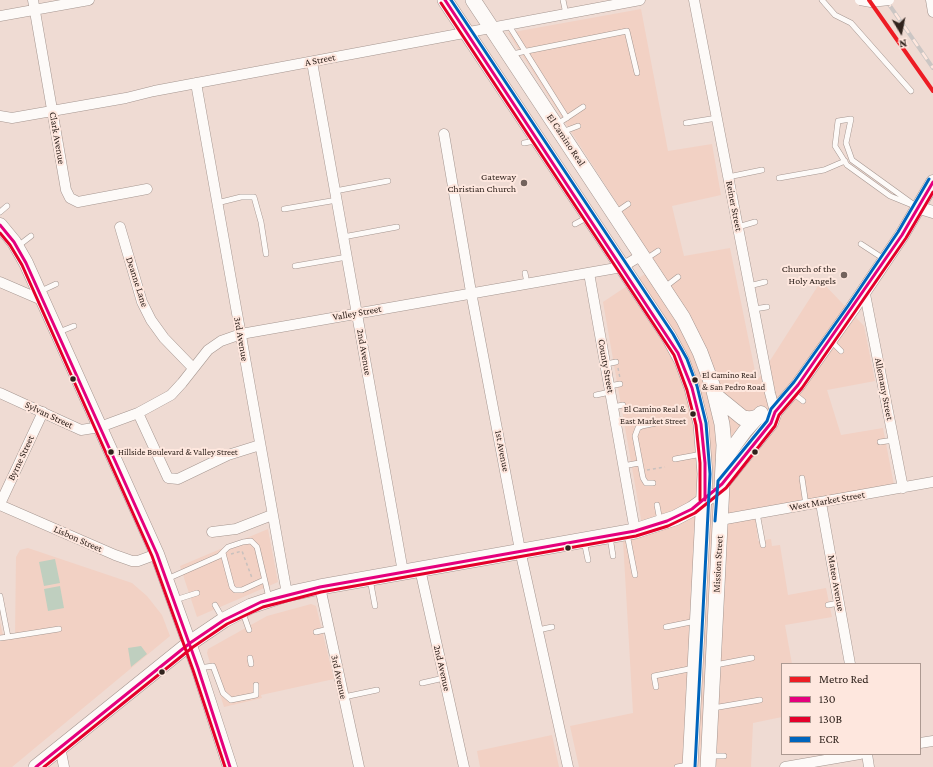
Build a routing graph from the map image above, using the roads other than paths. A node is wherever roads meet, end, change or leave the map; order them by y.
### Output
1 (89, 0) edge
2 (445, 0) edge
3 (473, 0) edge
4 (563, 0) edge
5 (640, 0) edge
6 (694, 0) edge
7 (822, 0) edge
8 (860, 0) edge
9 (889, 0) edge
10 (931, 0) edge
11 (34, 5) edge
12 (933, 12) edge
13 (566, 14) junction
14 (0, 16) edge
15 (508, 24) junction
16 (491, 28) junction
17 (467, 32) junction
18 (524, 51) junction
19 (509, 55) junction
20 (312, 62) junction
21 (637, 73) dead end
22 (196, 83) junction
23 (911, 91) dead end
24 (583, 107) dead end
25 (52, 111) junction
26 (0, 116) edge
27 (717, 118) junction
28 (686, 123) dead end
29 (561, 125) junction
30 (578, 126) dead end
31 (444, 134) dead end
32 (844, 161) junction
33 (762, 170) dead end
34 (728, 177) junction
35 (779, 178) dead end
36 (388, 181) dead end
37 (933, 182) edge
38 (147, 190) dead end
39 (336, 196) junction
40 (217, 203) junction
41 (628, 204) dead end
42 (7, 206) dead end
43 (917, 207) junction
44 (284, 209) dead end
45 (0, 212) edge
46 (933, 212) edge
47 (614, 213) junction
48 (589, 217) junction
49 (755, 222) dead end
50 (575, 224) dead end
51 (120, 227) dead end
52 (397, 227) dead end
53 (738, 227) junction
54 (1, 228) edge
55 (31, 236) dead end
56 (343, 237) junction
57 (861, 244) dead end
58 (17, 247) junction
59 (658, 251) dead end
60 (266, 254) dead end
61 (347, 257) junction
62 (643, 257) junction
63 (885, 259) junction
64 (295, 266) dead end
65 (622, 267) junction
66 (589, 273) junction
67 (678, 278) dead end
68 (0, 282) edge
69 (765, 282) dead end
70 (56, 284) dead end
71 (661, 284) junction
72 (749, 286) junction
73 (864, 289) junction
74 (471, 292) junction
75 (42, 296) junction
76 (767, 307) dead end
77 (754, 310) junction
78 (357, 313) junction
79 (74, 326) dead end
80 (58, 333) junction
81 (241, 334) junction
82 (830, 340) junction
83 (841, 351) dead end
84 (606, 364) junction
85 (617, 364) road end
86 (193, 368) junction
87 (621, 384) road end
88 (610, 389) junction
89 (0, 393) edge
90 (596, 395) dead end
91 (716, 396) junction
92 (623, 405) dead end
93 (613, 407) junction
94 (43, 412) junction
95 (138, 412) junction
96 (775, 412) junction
97 (661, 422) dead end
98 (100, 427) junction
99 (765, 427) junction
100 (894, 440) junction
101 (880, 442) dead end
102 (260, 445) junction
103 (705, 458) junction
104 (675, 459) dead end
105 (723, 461) junction
106 (639, 463) junction
107 (623, 466) junction
108 (802, 478) dead end
109 (653, 482) dead end
110 (933, 482) edge
111 (722, 484) junction
112 (903, 488) junction
113 (705, 500) junction
114 (821, 503) junction
115 (0, 504) edge
116 (657, 505) dead end
117 (806, 505) junction
118 (757, 513) junction
119 (272, 515) junction
120 (720, 520) junction
121 (660, 524) junction
122 (212, 532) dead end
123 (631, 532) junction
124 (610, 536) junction
125 (584, 540) junction
126 (763, 545) dead end
127 (520, 550) junction
128 (223, 553) junction
129 (157, 554) junction
130 (613, 556) dead end
131 (588, 560) dead end
132 (420, 569) junction
133 (403, 572) junction
134 (635, 575) dead end
135 (370, 578) junction
136 (167, 579) junction
137 (264, 580) junction
138 (320, 587) junction
139 (197, 593) dead end
140 (288, 594) junction
141 (0, 596) edge
142 (269, 599) junction
143 (175, 600) junction
144 (840, 603) junction
145 (214, 605) dead end
146 (828, 605) dead end
147 (375, 606) dead end
148 (242, 610) junction
149 (224, 620) junction
150 (698, 621) junction
151 (552, 627) dead end
152 (666, 627) dead end
153 (329, 628) junction
154 (59, 629) dead end
155 (250, 630) dead end
156 (538, 630) junction
157 (316, 632) dead end
158 (8, 637) junction
159 (0, 638) edge
160 (190, 643) junction
161 (250, 658) dead end
162 (752, 658) dead end
163 (850, 663) edge
164 (251, 664) dead end
165 (704, 666) junction
166 (198, 668) junction
167 (444, 678) junction
168 (422, 683) dead end
169 (256, 685) dead end
170 (656, 687) dead end
171 (377, 690) dead end
172 (344, 697) junction
173 (760, 700) dead end
174 (710, 708) junction
175 (933, 741) edge
176 (921, 743) edge
177 (60, 747) junction
178 (854, 755) edge
179 (867, 755) edge
180 (724, 756) dead end
181 (708, 762) edge
182 (686, 766) edge
183 (36, 767) edge
184 (64, 767) edge
185 (230, 767) edge
186 (359, 767) edge
187 (464, 767) edge
188 (568, 767) edge
189 (785, 767) edge
190 (869, 767) edge

1 - 11 street
2 - 17 main road
3 - 16 main road, El Camino Real
4 - 13 lane
5 - 13 street, A Street
6 - 27 street, Reiner Street
7 - 23 lane
8 - 9 street, bridge
10 - 12 street
11 - 14 street
11 - 25 street, Clark Avenue
13 - 15 street, A Street
15 - 16 street, A Street
15 - 18 lane
16 - 17 street, A Street
16 - 19 main road, El Camino Real
17 - 20 street, A Street
17 - 48 main road
18 - 19 lane
18 - 21 lane
18 - 29 lane
19 - 29 main road, El Camino Real
20 - 22 street, A Street
20 - 39 street, 2nd Avenue
22 - 25 street, A Street
22 - 40 street, 3rd Avenue
24 - 29 lane
25 - 26 street, A Street
25 - 38 street, Clark Avenue
27 - 28 lane
27 - 34 street, Reiner Street
29 - 30 lane
29 - 47 main road, El Camino Real
31 - 74 street, 1st Avenue
32 - 35 lane
32 - 43 lane
32 - 43 lane
33 - 34 lane
34 - 53 street, Reiner Street
36 - 39 lane
37 - 43 main road
39 - 44 lane
39 - 56 street, 2nd Avenue
40 - 60 lane
40 - 81 street, 3rd Avenue
41 - 47 lane
42 - 45 lane
43 - 46 street
43 - 63 main road
47 - 62 main road, El Camino Real
48 - 50 lane
48 - 65 main road
49 - 53 lane
51 - 86 street, Deanne Lane
52 - 56 lane
53 - 72 street, Reiner Street
54 - 58 main road
55 - 58 lane
56 - 61 street, 2nd Avenue
57 - 63 lane
58 - 75 main road
59 - 62 lane
61 - 64 lane
61 - 78 street, 2nd Avenue
62 - 65 street, Valley Street
62 - 71 main road, El Camino Real
63 - 73 main road
65 - 66 street, Valley Street
65 - 103 main road
66 - 74 street, Valley Street
66 - 84 street, County Street
67 - 71 lane
68 - 75 street
69 - 72 lane
70 - 75 lane
71 - 91 main road, Mission Street
72 - 77 street, Reiner Street
73 - 82 main road
73 - 100 street, Allemany Street
74 - 78 street, Valley Street
74 - 127 street, 1st Avenue
75 - 80 main road
76 - 77 lane
77 - 96 street, Reiner Street
78 - 81 street, Valley Street
78 - 133 street, 2nd Avenue
79 - 80 lane
80 - 98 main road
81 - 86 street, Valley Street
81 - 102 street, 3rd Avenue
82 - 83 lane
82 - 96 main road
84 - 85 lane
84 - 88 street, County Street
86 - 95 street, Valley Street
87 - 88 lane
88 - 90 lane
88 - 93 street, County Street
89 - 94 street, Sylvan Street
91 - 99 main road
91 - 105 main road, Mission Street
92 - 93 lane
93 - 107 street, County Street
94 - 98 street, Sylvan Street
94 - 115 street, Byrne Street
95 - 98 street, Valley Street
95 - 102 street
96 - 99 main road
97 - 106 lane
98 - 129 main road
99 - 105 main road
99 - 111 main road
100 - 101 lane
100 - 112 street, Allemany Street
102 - 119 street, 3rd Avenue
103 - 104 lane
103 - 113 main road
105 - 111 main road, Mission Street
105 - 113 main road
106 - 107 lane
106 - 109 lane
107 - 123 street, County Street
108 - 117 lane
110 - 112 street, West Market Street
111 - 113 main road
111 - 120 main road, Mission Street
112 - 114 street, West Market Street
113 - 121 main road
113 - 150 main road, Mission Street
114 - 117 street, West Market Street
114 - 144 street, Mateo Avenue
115 - 129 street, Lisbon Street
116 - 121 lane
117 - 118 street, West Market Street
118 - 120 street, West Market Street
118 - 126 lane
119 - 122 street
119 - 140 street, 3rd Avenue
120 - 165 main road, Mission Street
121 - 123 main road
123 - 124 main road
123 - 134 lane
124 - 125 main road
124 - 130 lane
125 - 127 main road
125 - 131 lane
127 - 132 main road
127 - 156 street, 1st Avenue
128 - 136 lane
128 - 137 lane
128 - 137 lane
129 - 136 main road
132 - 133 main road
132 - 167 street, 2nd Avenue
133 - 135 main road
135 - 138 main road
135 - 147 lane
136 - 143 main road
137 - 142 lane
138 - 140 main road
138 - 153 street, 3rd Avenue
139 - 143 lane
140 - 142 main road
141 - 158 lane
142 - 148 main road
143 - 160 main road
144 - 146 lane
144 - 163 street, Mateo Avenue
145 - 149 lane
148 - 149 main road
148 - 155 lane
149 - 160 main road
150 - 152 lane
150 - 165 main road, Mission Street
151 - 156 lane
153 - 157 lane
153 - 172 street, 3rd Avenue
154 - 158 lane
156 - 188 street, 1st Avenue
158 - 159 lane
160 - 166 main road
160 - 177 main road
161 - 164 lane
162 - 165 lane
165 - 170 lane
165 - 174 main road, Mission Street
165 - 182 main road, Mission Street
166 - 169 lane
166 - 185 main road
167 - 168 lane
167 - 187 street, 2nd Avenue
171 - 172 lane
172 - 186 street, 3rd Avenue
173 - 174 lane
174 - 181 main road, Mission Street
175 - 176 street
177 - 183 main road
177 - 184 street
178 - 189 street
179 - 190 street
180 - 181 lane

